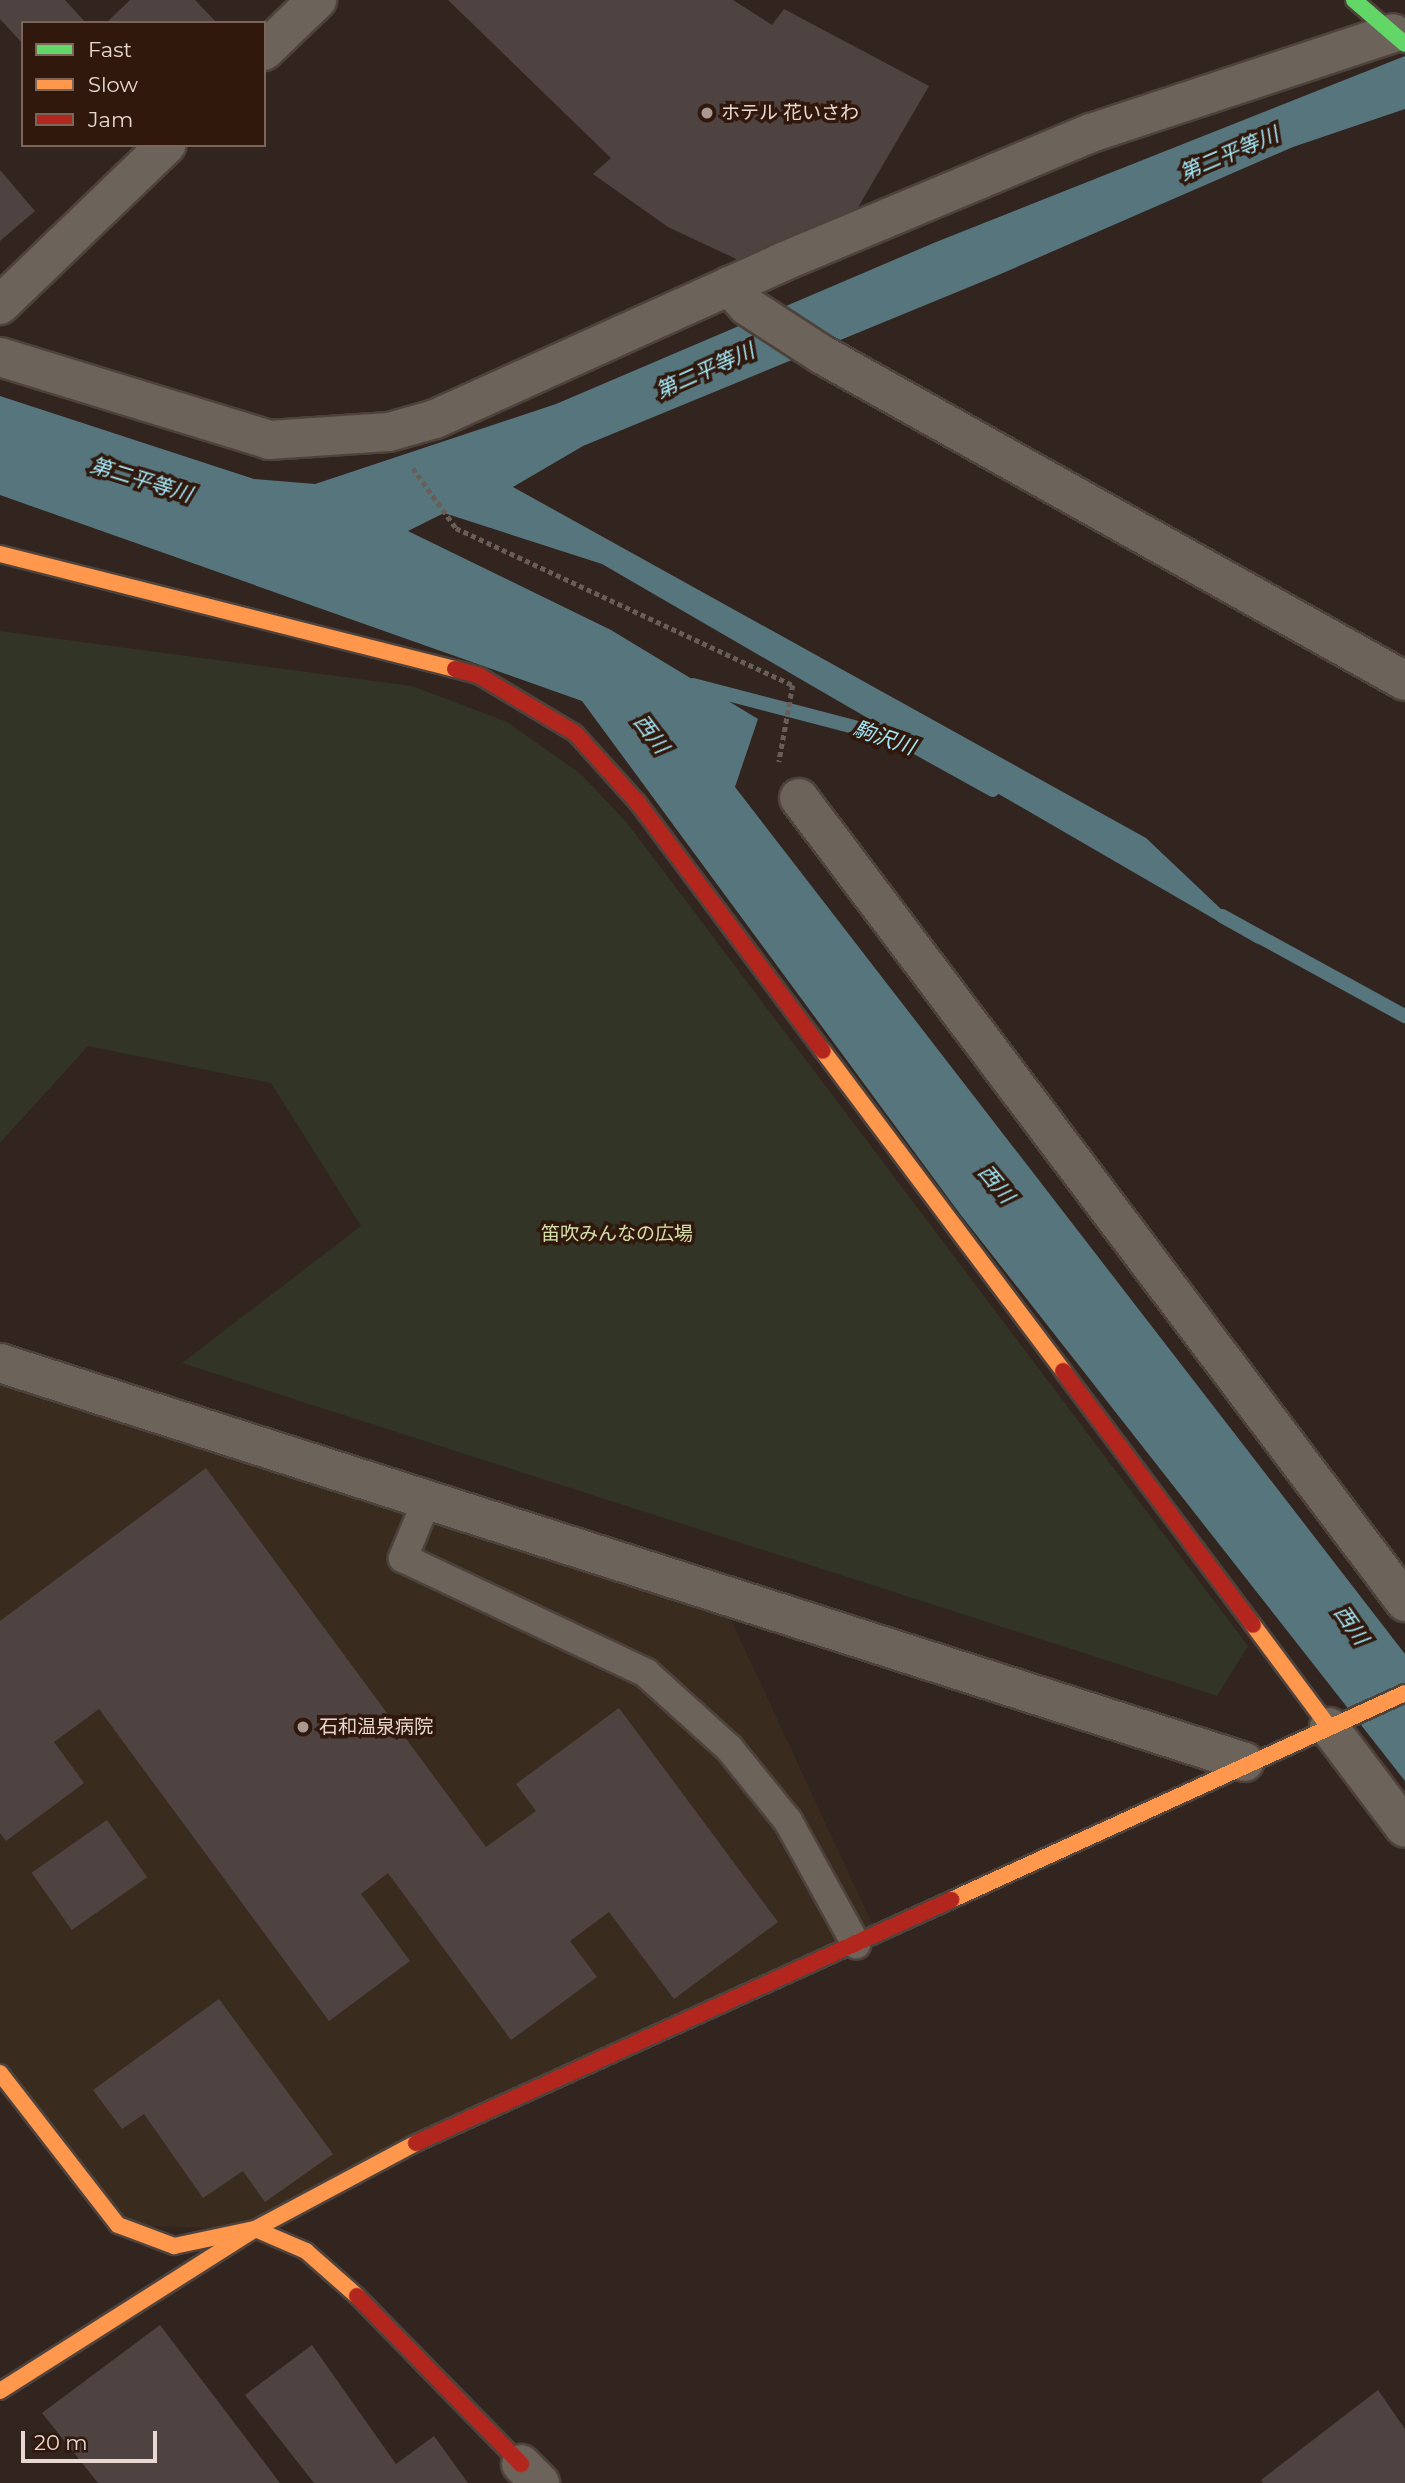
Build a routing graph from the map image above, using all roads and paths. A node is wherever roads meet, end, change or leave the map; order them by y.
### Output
1 (317, 0) edge
2 (1354, 0) edge
3 (1400, 40) edge
4 (266, 49) edge
5 (164, 147) edge
6 (738, 296) junction
7 (0, 305) edge
8 (0, 356) edge
9 (410, 463) dead end
10 (0, 554) edge
11 (1405, 681) edge
12 (783, 740) dead end
13 (799, 798) dead end
14 (0, 1363) edge
15 (427, 1500) junction
16 (1405, 1602) edge
17 (1405, 1693) edge
18 (1339, 1723) junction
19 (1245, 1762) junction
20 (1405, 1828) edge
21 (856, 1944) junction
22 (0, 2073) edge
23 (255, 2229) junction
24 (0, 2391) edge
25 (531, 2474) edge

1 - 4 street
2 - 3 street
3 - 6 street
5 - 7 street
6 - 8 street
6 - 11 street
9 - 12 path
10 - 18 street
13 - 16 street
14 - 15 street
15 - 19 street
15 - 21 lane
17 - 18 street
18 - 19 street
18 - 20 street
19 - 21 street
21 - 23 street
22 - 23 street
23 - 24 street
23 - 25 street

